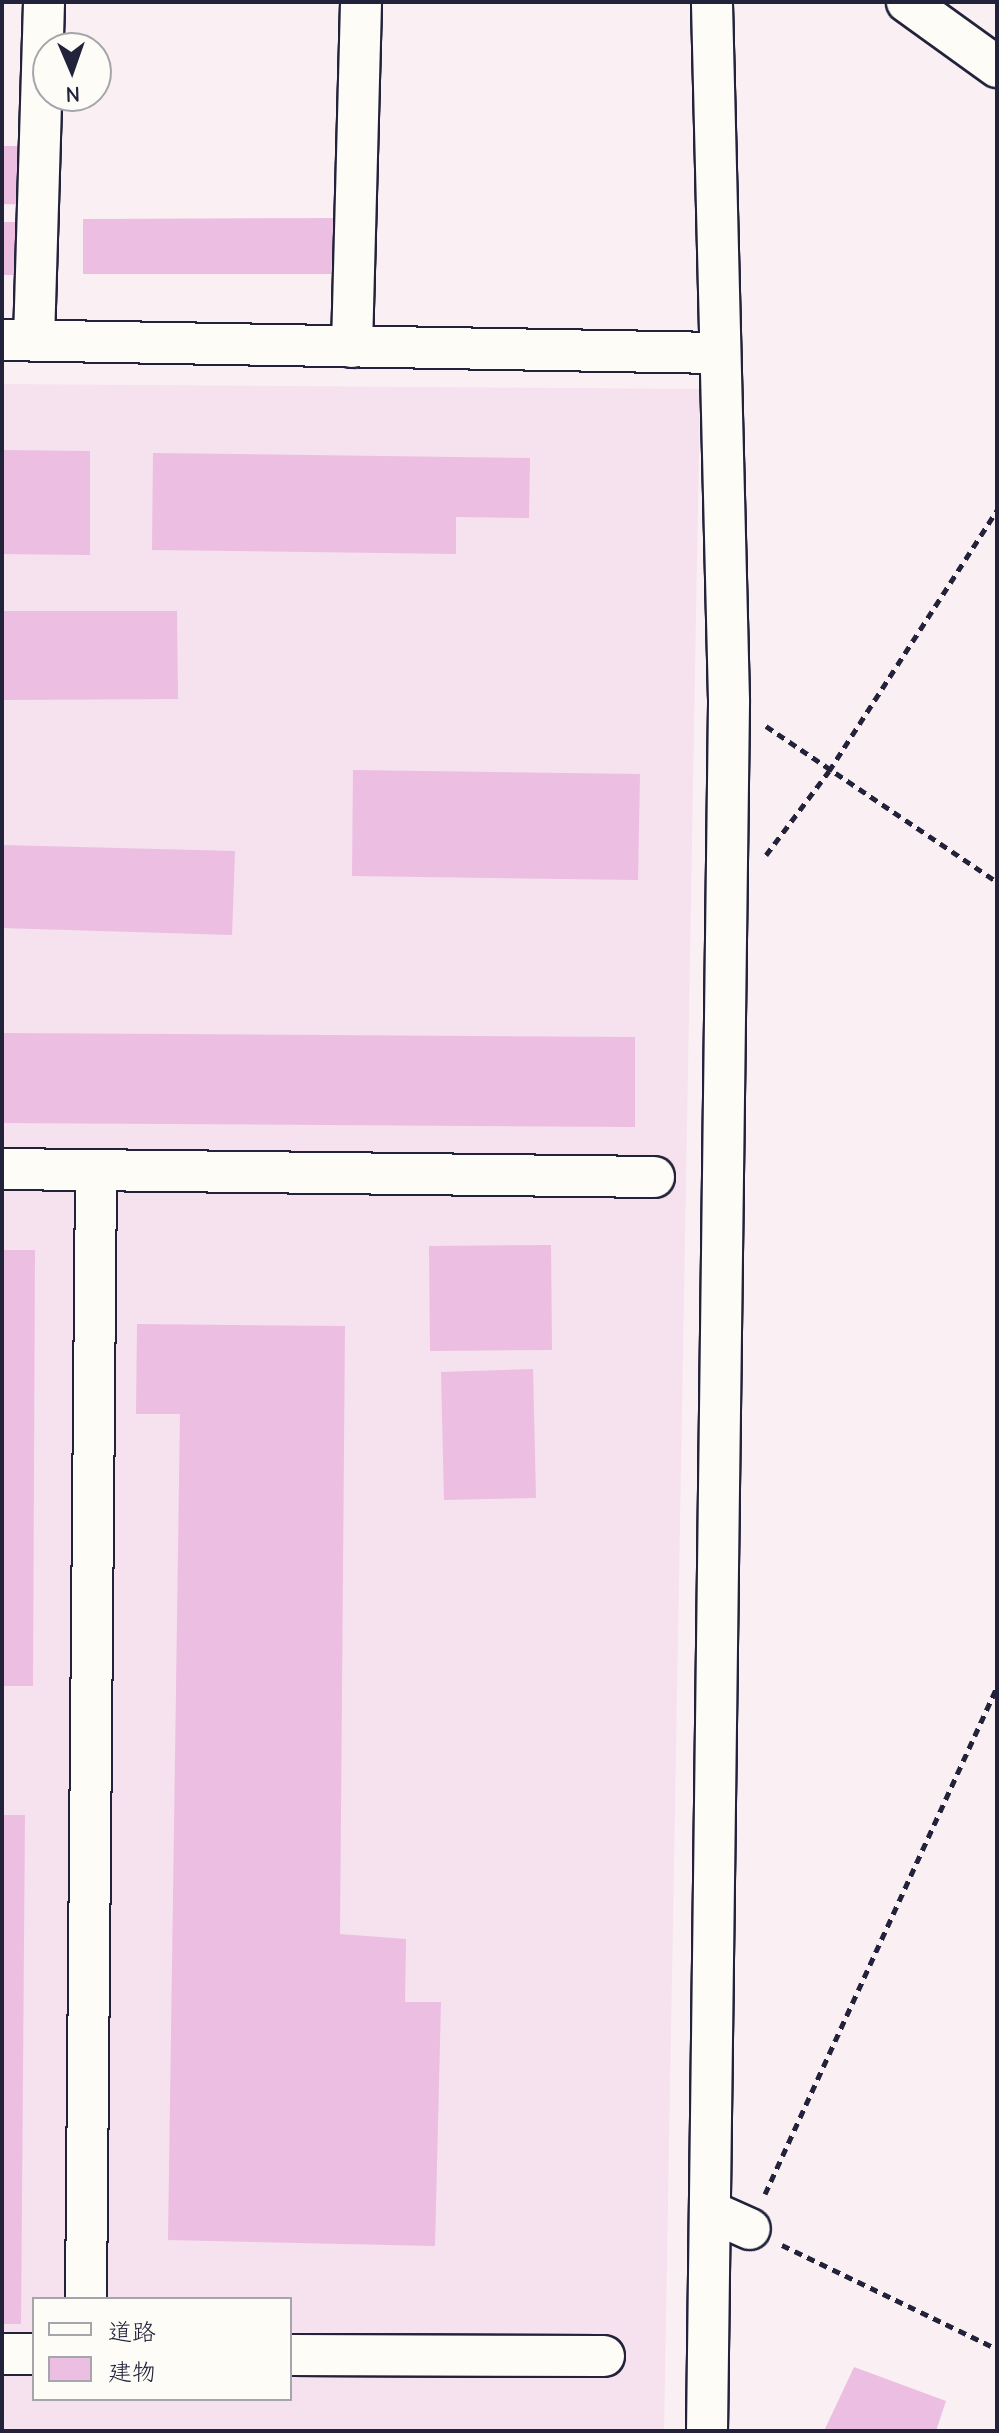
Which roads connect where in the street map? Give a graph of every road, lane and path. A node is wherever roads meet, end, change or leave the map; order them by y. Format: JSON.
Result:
{"nodes":[{"id":1,"x":44,"y":2,"type":"edge"},
{"id":2,"x":361,"y":2,"type":"edge"},
{"id":3,"x":712,"y":2,"type":"edge"},
{"id":4,"x":907,"y":2,"type":"edge"},
{"id":5,"x":997,"y":67,"type":"edge"},
{"id":6,"x":18,"y":340,"type":"edge"},
{"id":7,"x":352,"y":347,"type":"junction"},
{"id":8,"x":719,"y":353,"type":"junction"},
{"id":9,"x":997,"y":510,"type":"edge"},
{"id":10,"x":729,"y":700,"type":"junction"},
{"id":11,"x":829,"y":771,"type":"junction"},
{"id":12,"x":764,"y":858,"type":"dead end"},
{"id":13,"x":997,"y":882,"type":"edge"},
{"id":14,"x":2,"y":1169,"type":"edge"},
{"id":15,"x":96,"y":1171,"type":"junction"},
{"id":16,"x":654,"y":1177,"type":"dead end"},
{"id":17,"x":997,"y":1687,"type":"edge"},
{"id":18,"x":714,"y":2213,"type":"junction"},
{"id":19,"x":750,"y":2229,"type":"junction"},
{"id":20,"x":86,"y":2297,"type":"edge"},
{"id":21,"x":997,"y":2349,"type":"edge"},
{"id":22,"x":2,"y":2354,"type":"edge"},
{"id":23,"x":32,"y":2354,"type":"edge"},
{"id":24,"x":292,"y":2355,"type":"edge"},
{"id":25,"x":604,"y":2356,"type":"dead end"},
{"id":26,"x":707,"y":2431,"type":"edge"}],
"edges":[{"from":1,"to":6,"type":"street"},
{"from":2,"to":7,"type":"street"},
{"from":3,"to":8,"type":"street"},
{"from":4,"to":5,"type":"street"},
{"from":6,"to":7,"type":"street"},
{"from":7,"to":8,"type":"street"},
{"from":8,"to":10,"type":"street"},
{"from":9,"to":11,"type":"path"},
{"from":10,"to":11,"type":"path"},
{"from":10,"to":18,"type":"street"},
{"from":11,"to":12,"type":"path"},
{"from":11,"to":13,"type":"path"},
{"from":14,"to":15,"type":"street"},
{"from":15,"to":16,"type":"street"},
{"from":15,"to":20,"type":"street"},
{"from":17,"to":19,"type":"path"},
{"from":18,"to":19,"type":"street"},
{"from":18,"to":26,"type":"street"},
{"from":19,"to":21,"type":"path"},
{"from":22,"to":23,"type":"street"},
{"from":24,"to":25,"type":"street"}]}
